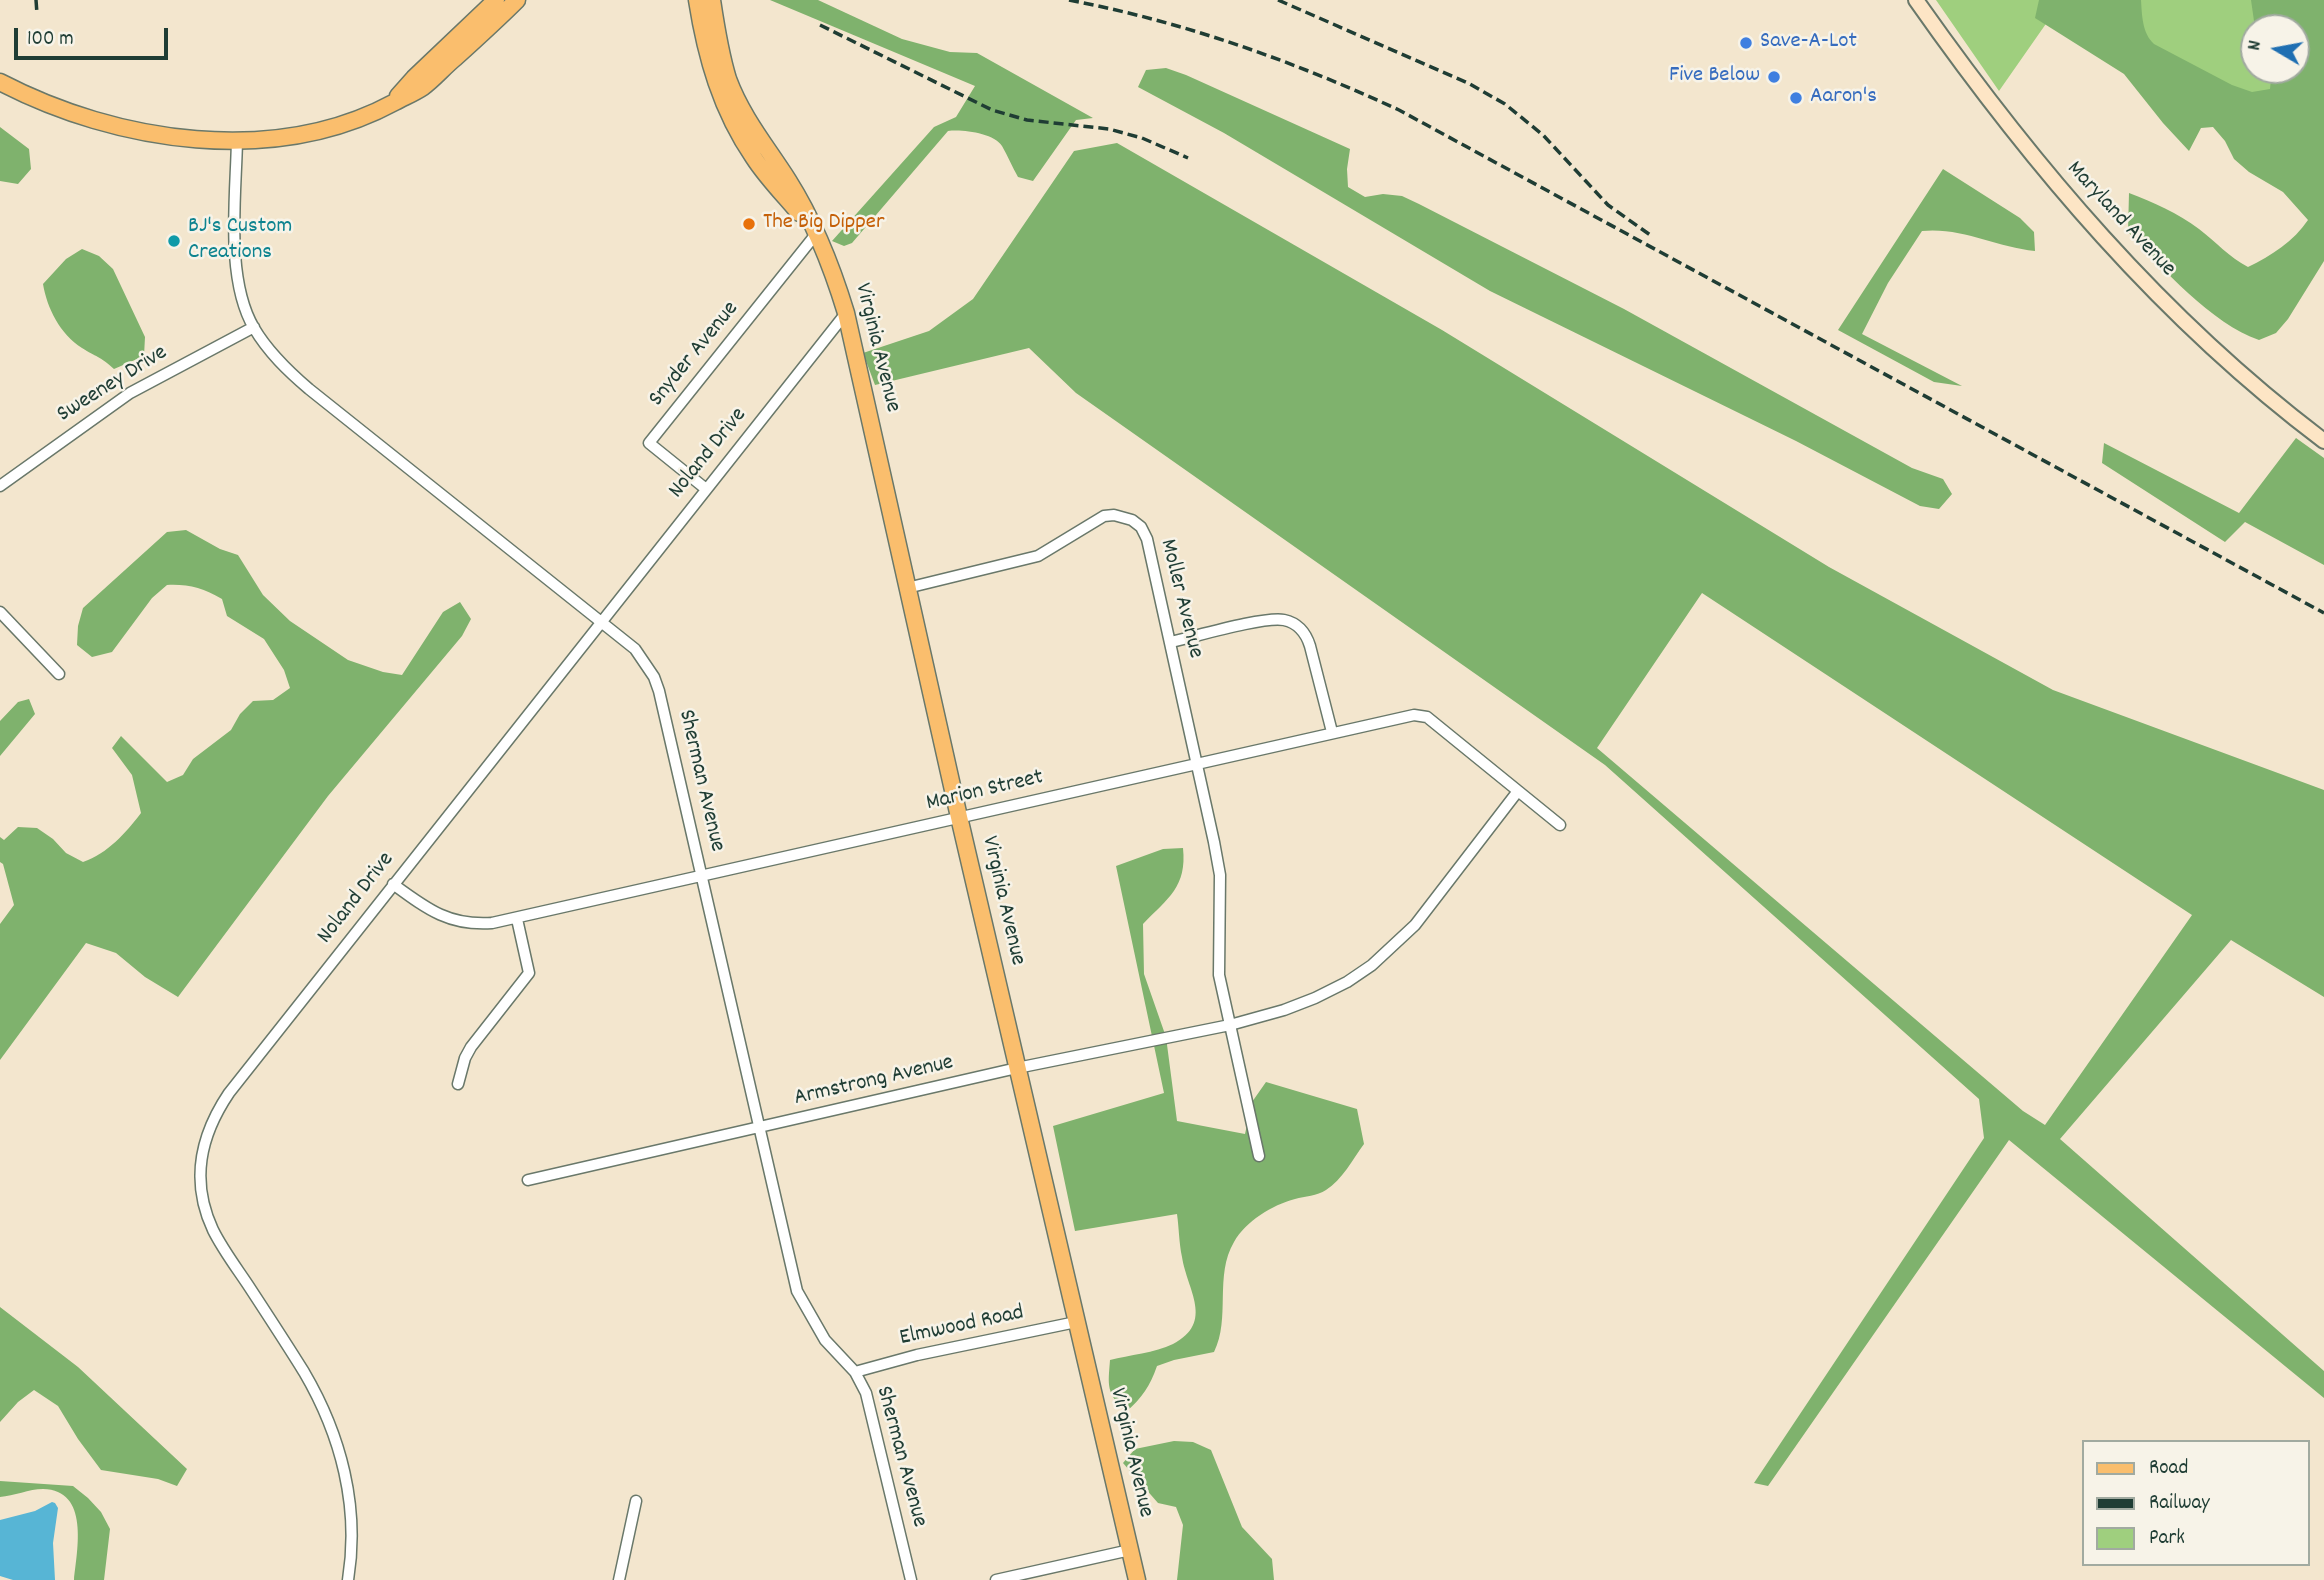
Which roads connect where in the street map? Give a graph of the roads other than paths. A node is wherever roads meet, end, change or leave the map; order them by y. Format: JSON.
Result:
{"nodes":[{"id":1,"x":517,"y":0,"type":"edge"},
{"id":2,"x":697,"y":0,"type":"edge"},
{"id":3,"x":712,"y":0,"type":"edge"},
{"id":4,"x":1916,"y":0,"type":"edge"},
{"id":5,"x":497,"y":6,"type":"edge"},
{"id":6,"x":0,"y":82,"type":"edge"},
{"id":7,"x":237,"y":140,"type":"junction"},
{"id":8,"x":816,"y":234,"type":"junction"},
{"id":9,"x":846,"y":313,"type":"junction"},
{"id":10,"x":254,"y":327,"type":"junction"},
{"id":11,"x":2324,"y":441,"type":"edge"},
{"id":12,"x":0,"y":486,"type":"edge"},
{"id":13,"x":706,"y":489,"type":"junction"},
{"id":14,"x":907,"y":588,"type":"junction"},
{"id":15,"x":0,"y":612,"type":"edge"},
{"id":16,"x":601,"y":621,"type":"junction"},
{"id":17,"x":1171,"y":642,"type":"junction"},
{"id":18,"x":59,"y":674,"type":"dead end"},
{"id":19,"x":1332,"y":732,"type":"junction"},
{"id":20,"x":1198,"y":762,"type":"junction"},
{"id":21,"x":1518,"y":791,"type":"junction"},
{"id":22,"x":959,"y":817,"type":"junction"},
{"id":23,"x":1560,"y":825,"type":"dead end"},
{"id":24,"x":703,"y":877,"type":"junction"},
{"id":25,"x":393,"y":884,"type":"junction"},
{"id":26,"x":517,"y":919,"type":"junction"},
{"id":27,"x":1230,"y":1025,"type":"junction"},
{"id":28,"x":1017,"y":1068,"type":"junction"},
{"id":29,"x":458,"y":1084,"type":"dead end"},
{"id":30,"x":759,"y":1129,"type":"junction"},
{"id":31,"x":1259,"y":1156,"type":"dead end"},
{"id":32,"x":528,"y":1180,"type":"dead end"},
{"id":33,"x":1076,"y":1322,"type":"junction"},
{"id":34,"x":855,"y":1372,"type":"junction"},
{"id":35,"x":636,"y":1501,"type":"dead end"},
{"id":36,"x":1130,"y":1550,"type":"junction"},
{"id":37,"x":348,"y":1580,"type":"edge"},
{"id":38,"x":619,"y":1580,"type":"edge"},
{"id":39,"x":911,"y":1580,"type":"edge"},
{"id":40,"x":996,"y":1580,"type":"edge"},
{"id":41,"x":1137,"y":1580,"type":"edge"}],
"edges":[{"from":1,"to":5,"type":"main road"},
{"from":2,"to":8,"type":"main road","name":"Virginia Avenue"},
{"from":3,"to":8,"type":"main road","name":"Virginia Avenue"},
{"from":4,"to":11,"type":"main road","name":"Maryland Avenue"},
{"from":5,"to":7,"type":"main road"},
{"from":6,"to":7,"type":"main road"},
{"from":7,"to":10,"type":"street","name":"Sherman Avenue"},
{"from":8,"to":9,"type":"main road","name":"Virginia Avenue"},
{"from":8,"to":13,"type":"street","name":"Snyder Avenue"},
{"from":9,"to":13,"type":"street","name":"Noland Drive"},
{"from":9,"to":14,"type":"main road","name":"Virginia Avenue"},
{"from":10,"to":12,"type":"street","name":"Sweeney Drive"},
{"from":10,"to":16,"type":"street","name":"Sherman Avenue"},
{"from":13,"to":16,"type":"street","name":"Noland Drive"},
{"from":14,"to":17,"type":"street","name":"Moller Avenue"},
{"from":14,"to":22,"type":"main road","name":"Virginia Avenue"},
{"from":15,"to":18,"type":"street"},
{"from":16,"to":24,"type":"street","name":"Sherman Avenue"},
{"from":16,"to":25,"type":"street","name":"Noland Drive"},
{"from":17,"to":19,"type":"street"},
{"from":17,"to":20,"type":"street","name":"Moller Avenue"},
{"from":19,"to":20,"type":"street","name":"Marion Street"},
{"from":19,"to":21,"type":"street","name":"Marion Street"},
{"from":20,"to":22,"type":"street","name":"Marion Street"},
{"from":20,"to":27,"type":"street","name":"Moller Avenue"},
{"from":21,"to":23,"type":"street","name":"Marion Street"},
{"from":21,"to":27,"type":"street","name":"Armstrong Avenue"},
{"from":22,"to":24,"type":"street","name":"Marion Street"},
{"from":22,"to":28,"type":"main road","name":"Virginia Avenue"},
{"from":24,"to":26,"type":"street","name":"Marion Street"},
{"from":24,"to":30,"type":"street","name":"Sherman Avenue"},
{"from":25,"to":26,"type":"street","name":"Marion Street"},
{"from":25,"to":37,"type":"street","name":"Noland Drive"},
{"from":26,"to":29,"type":"street"},
{"from":27,"to":28,"type":"street","name":"Armstrong Avenue"},
{"from":27,"to":31,"type":"street","name":"Moller Avenue"},
{"from":28,"to":30,"type":"street","name":"Armstrong Avenue"},
{"from":28,"to":33,"type":"main road","name":"Virginia Avenue"},
{"from":30,"to":32,"type":"street","name":"Armstrong Avenue"},
{"from":30,"to":34,"type":"street","name":"Sherman Avenue"},
{"from":33,"to":34,"type":"street","name":"Elmwood Road"},
{"from":33,"to":36,"type":"main road","name":"Virginia Avenue"},
{"from":34,"to":39,"type":"street","name":"Sherman Avenue"},
{"from":35,"to":38,"type":"street"},
{"from":36,"to":40,"type":"street"},
{"from":36,"to":41,"type":"main road","name":"Virginia Avenue"}]}
